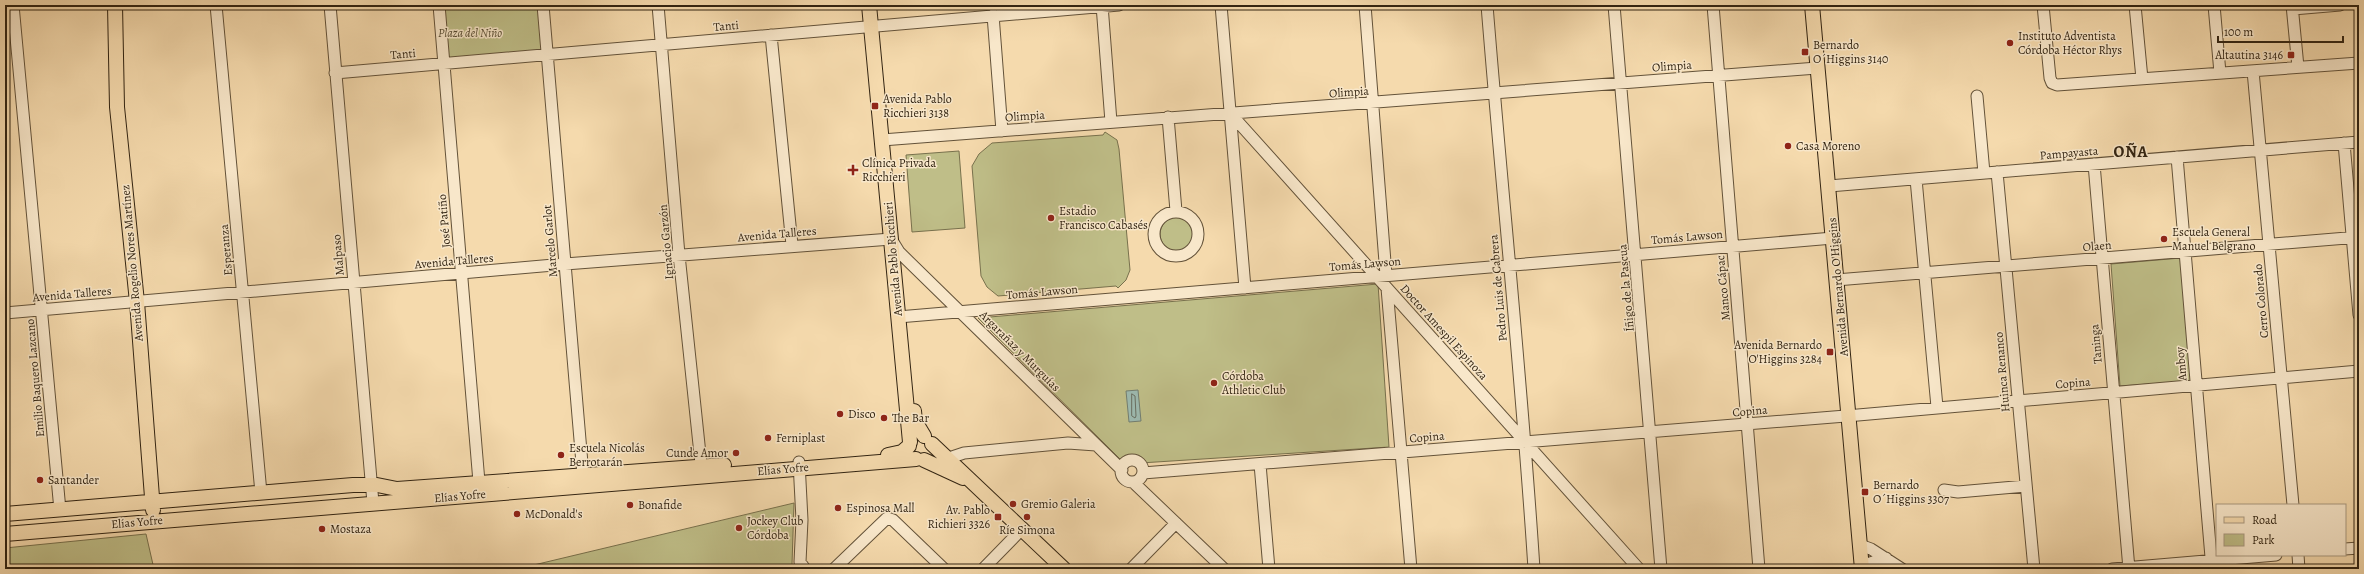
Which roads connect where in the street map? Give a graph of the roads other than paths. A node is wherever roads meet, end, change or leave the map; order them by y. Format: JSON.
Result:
{"nodes":[{"id":1,"x":13,"y":5,"type":"edge"},
{"id":2,"x":115,"y":5,"type":"edge"},
{"id":3,"x":216,"y":5,"type":"edge"},
{"id":4,"x":330,"y":5,"type":"edge"},
{"id":5,"x":439,"y":5,"type":"edge"},
{"id":6,"x":543,"y":5,"type":"edge"},
{"id":7,"x":658,"y":5,"type":"edge"},
{"id":8,"x":869,"y":5,"type":"edge"},
{"id":9,"x":875,"y":5,"type":"edge"},
{"id":10,"x":1119,"y":5,"type":"edge"},
{"id":11,"x":1221,"y":5,"type":"edge"},
{"id":12,"x":1365,"y":5,"type":"edge"},
{"id":13,"x":1487,"y":5,"type":"edge"},
{"id":14,"x":1614,"y":5,"type":"edge"},
{"id":15,"x":1713,"y":5,"type":"edge"},
{"id":16,"x":1812,"y":5,"type":"edge"},
{"id":17,"x":2043,"y":5,"type":"edge"},
{"id":18,"x":2135,"y":5,"type":"edge"},
{"id":19,"x":2214,"y":5,"type":"edge"},
{"id":20,"x":2340,"y":5,"type":"edge"},
{"id":21,"x":1102,"y":6,"type":"edge"},
{"id":22,"x":2293,"y":7,"type":"edge"},
{"id":23,"x":993,"y":16,"type":"junction"},
{"id":24,"x":874,"y":26,"type":"junction"},
{"id":25,"x":771,"y":35,"type":"junction"},
{"id":26,"x":662,"y":44,"type":"junction"},
{"id":27,"x":547,"y":54,"type":"junction"},
{"id":28,"x":444,"y":63,"type":"junction"},
{"id":29,"x":2359,"y":63,"type":"edge"},
{"id":30,"x":1818,"y":68,"type":"junction"},
{"id":31,"x":2298,"y":68,"type":"junction"},
{"id":32,"x":2253,"y":71,"type":"junction"},
{"id":33,"x":336,"y":73,"type":"junction"},
{"id":34,"x":2220,"y":73,"type":"junction"},
{"id":35,"x":1719,"y":76,"type":"junction"},
{"id":36,"x":2142,"y":79,"type":"junction"},
{"id":37,"x":1622,"y":83,"type":"junction"},
{"id":38,"x":1494,"y":93,"type":"junction"},
{"id":39,"x":1977,"y":96,"type":"dead end"},
{"id":40,"x":1373,"y":103,"type":"junction"},
{"id":41,"x":1230,"y":113,"type":"junction"},
{"id":42,"x":1168,"y":118,"type":"junction"},
{"id":43,"x":1111,"y":122,"type":"junction"},
{"id":44,"x":1002,"y":131,"type":"junction"},
{"id":45,"x":885,"y":140,"type":"junction"},
{"id":46,"x":2359,"y":142,"type":"edge"},
{"id":47,"x":2344,"y":143,"type":"junction"},
{"id":48,"x":2260,"y":150,"type":"junction"},
{"id":49,"x":2177,"y":157,"type":"junction"},
{"id":50,"x":2094,"y":164,"type":"junction"},
{"id":51,"x":1997,"y":172,"type":"junction"},
{"id":52,"x":1984,"y":173,"type":"junction"},
{"id":53,"x":1916,"y":179,"type":"junction"},
{"id":54,"x":1829,"y":186,"type":"junction"},
{"id":55,"x":1176,"y":211,"type":"junction"},
{"id":56,"x":2356,"y":237,"type":"edge"},
{"id":57,"x":891,"y":238,"type":"junction"},
{"id":58,"x":1833,"y":238,"type":"junction"},
{"id":59,"x":2269,"y":244,"type":"junction"},
{"id":60,"x":792,"y":246,"type":"junction"},
{"id":61,"x":1733,"y":246,"type":"junction"},
{"id":62,"x":2185,"y":251,"type":"junction"},
{"id":63,"x":898,"y":252,"type":"junction"},
{"id":64,"x":679,"y":255,"type":"junction"},
{"id":65,"x":1636,"y":255,"type":"junction"},
{"id":66,"x":2102,"y":258,"type":"junction"},
{"id":67,"x":565,"y":264,"type":"junction"},
{"id":68,"x":1508,"y":266,"type":"junction"},
{"id":69,"x":2006,"y":266,"type":"junction"},
{"id":70,"x":462,"y":273,"type":"junction"},
{"id":71,"x":1925,"y":273,"type":"junction"},
{"id":72,"x":1381,"y":276,"type":"junction"},
{"id":73,"x":1836,"y":280,"type":"junction"},
{"id":74,"x":354,"y":283,"type":"junction"},
{"id":75,"x":1244,"y":288,"type":"junction"},
{"id":76,"x":1387,"y":288,"type":"junction"},
{"id":77,"x":243,"y":292,"type":"junction"},
{"id":78,"x":137,"y":302,"type":"junction"},
{"id":79,"x":42,"y":310,"type":"junction"},
{"id":80,"x":961,"y":312,"type":"junction"},
{"id":81,"x":5,"y":313,"type":"edge"},
{"id":82,"x":2359,"y":315,"type":"edge"},
{"id":83,"x":902,"y":317,"type":"junction"},
{"id":84,"x":2359,"y":371,"type":"edge"},
{"id":85,"x":2282,"y":378,"type":"junction"},
{"id":86,"x":2196,"y":386,"type":"junction"},
{"id":87,"x":2113,"y":392,"type":"junction"},
{"id":88,"x":2018,"y":401,"type":"junction"},
{"id":89,"x":1937,"y":407,"type":"junction"},
{"id":90,"x":1849,"y":416,"type":"junction"},
{"id":91,"x":1748,"y":424,"type":"junction"},
{"id":92,"x":1082,"y":431,"type":"junction"},
{"id":93,"x":1651,"y":432,"type":"junction"},
{"id":94,"x":928,"y":440,"type":"junction"},
{"id":95,"x":1526,"y":441,"type":"junction"},
{"id":96,"x":1068,"y":443,"type":"junction"},
{"id":97,"x":910,"y":444,"type":"junction"},
{"id":98,"x":1096,"y":444,"type":"junction"},
{"id":99,"x":1401,"y":452,"type":"junction"},
{"id":100,"x":949,"y":458,"type":"junction"},
{"id":101,"x":920,"y":459,"type":"junction"},
{"id":102,"x":1260,"y":464,"type":"junction"},
{"id":103,"x":799,"y":465,"type":"junction"},
{"id":104,"x":1122,"y":470,"type":"junction"},
{"id":105,"x":702,"y":471,"type":"junction"},
{"id":106,"x":1143,"y":473,"type":"junction"},
{"id":107,"x":583,"y":475,"type":"junction"},
{"id":108,"x":971,"y":481,"type":"junction"},
{"id":109,"x":479,"y":482,"type":"junction"},
{"id":110,"x":1133,"y":482,"type":"junction"},
{"id":111,"x":371,"y":484,"type":"junction"},
{"id":112,"x":2026,"y":486,"type":"junction"},
{"id":113,"x":1944,"y":490,"type":"dead end"},
{"id":114,"x":261,"y":493,"type":"junction"},
{"id":115,"x":153,"y":501,"type":"junction"},
{"id":116,"x":373,"y":503,"type":"junction"},
{"id":117,"x":2293,"y":504,"type":"edge"},
{"id":118,"x":60,"y":510,"type":"junction"},
{"id":119,"x":5,"y":514,"type":"edge"},
{"id":120,"x":154,"y":520,"type":"junction"},
{"id":121,"x":1176,"y":523,"type":"junction"},
{"id":122,"x":1022,"y":529,"type":"junction"},
{"id":123,"x":5,"y":534,"type":"edge"},
{"id":124,"x":1860,"y":545,"type":"junction"},
{"id":125,"x":2359,"y":548,"type":"edge"},
{"id":126,"x":2346,"y":549,"type":"edge"},
{"id":127,"x":2270,"y":556,"type":"edge"},
{"id":128,"x":2298,"y":556,"type":"edge"},
{"id":129,"x":1886,"y":558,"type":"junction"},
{"id":130,"x":2212,"y":565,"type":"edge"},
{"id":131,"x":2129,"y":568,"type":"edge"},
{"id":132,"x":805,"y":569,"type":"edge"},
{"id":133,"x":834,"y":569,"type":"edge"},
{"id":134,"x":944,"y":569,"type":"edge"},
{"id":135,"x":983,"y":569,"type":"edge"},
{"id":136,"x":1064,"y":569,"type":"edge"},
{"id":137,"x":1131,"y":569,"type":"edge"},
{"id":138,"x":1224,"y":569,"type":"edge"},
{"id":139,"x":1269,"y":569,"type":"edge"},
{"id":140,"x":1411,"y":569,"type":"edge"},
{"id":141,"x":1534,"y":569,"type":"edge"},
{"id":142,"x":1639,"y":569,"type":"edge"},
{"id":143,"x":1661,"y":569,"type":"edge"},
{"id":144,"x":1760,"y":569,"type":"edge"},
{"id":145,"x":1863,"y":569,"type":"edge"},
{"id":146,"x":1902,"y":569,"type":"edge"},
{"id":147,"x":2034,"y":569,"type":"edge"},
{"id":148,"x":2112,"y":569,"type":"edge"},
{"id":149,"x":2299,"y":569,"type":"edge"}],
"edges":[{"from":1,"to":79,"type":"street","name":"Emilio Baquero Lazcano"},
{"from":2,"to":78,"type":"main road","name":"Avenida Rogelio Nores Martínez"},
{"from":3,"to":77,"type":"street","name":"Esperanza"},
{"from":4,"to":33,"type":"street","name":"Malpaso"},
{"from":5,"to":28,"type":"street","name":"José Patiño"},
{"from":6,"to":27,"type":"street","name":"Marcelo Garlot"},
{"from":7,"to":26,"type":"street","name":"Ignacio Garzón"},
{"from":8,"to":24,"type":"main road","name":"Avenida Pablo Ricchieri"},
{"from":9,"to":24,"type":"main road","name":"Avenida Pablo Ricchieri"},
{"from":10,"to":21,"type":"street","name":"Tanti"},
{"from":11,"to":41,"type":"street"},
{"from":12,"to":40,"type":"street"},
{"from":13,"to":38,"type":"street","name":"Pedro Luis de Cabrera"},
{"from":14,"to":37,"type":"street","name":"Íñigo de la Pascua"},
{"from":15,"to":35,"type":"street","name":"Manco Cápac"},
{"from":16,"to":30,"type":"main road","name":"Avenida Bernardo O'Higgins"},
{"from":17,"to":36,"type":"street"},
{"from":18,"to":36,"type":"street"},
{"from":19,"to":34,"type":"street"},
{"from":20,"to":22,"type":"street"},
{"from":21,"to":23,"type":"street","name":"Tanti"},
{"from":21,"to":43,"type":"street"},
{"from":22,"to":31,"type":"street"},
{"from":23,"to":24,"type":"street","name":"Tanti"},
{"from":23,"to":44,"type":"street"},
{"from":24,"to":25,"type":"street","name":"Tanti"},
{"from":24,"to":45,"type":"main road","name":"Avenida Pablo Ricchieri"},
{"from":25,"to":26,"type":"street","name":"Tanti"},
{"from":25,"to":60,"type":"street"},
{"from":26,"to":27,"type":"street","name":"Tanti"},
{"from":26,"to":64,"type":"street","name":"Ignacio Garzón"},
{"from":27,"to":28,"type":"street","name":"Tanti"},
{"from":27,"to":67,"type":"street","name":"Marcelo Garlot"},
{"from":28,"to":33,"type":"street","name":"Tanti"},
{"from":28,"to":70,"type":"street","name":"José Patiño"},
{"from":29,"to":31,"type":"street"},
{"from":30,"to":35,"type":"street","name":"Olimpia"},
{"from":30,"to":54,"type":"main road","name":"Avenida Bernardo O'Higgins"},
{"from":31,"to":32,"type":"street"},
{"from":32,"to":34,"type":"street"},
{"from":32,"to":48,"type":"street","name":"Cerro Colorado"},
{"from":33,"to":74,"type":"street","name":"Malpaso"},
{"from":34,"to":36,"type":"street"},
{"from":35,"to":37,"type":"street","name":"Olimpia"},
{"from":35,"to":61,"type":"street","name":"Manco Cápac"},
{"from":37,"to":38,"type":"street","name":"Olimpia"},
{"from":37,"to":65,"type":"street","name":"Íñigo de la Pascua"},
{"from":38,"to":40,"type":"street","name":"Olimpia"},
{"from":38,"to":68,"type":"street","name":"Pedro Luis de Cabrera"},
{"from":39,"to":52,"type":"street"},
{"from":40,"to":41,"type":"street","name":"Olimpia"},
{"from":40,"to":72,"type":"street"},
{"from":41,"to":42,"type":"street","name":"Olimpia"},
{"from":41,"to":72,"type":"street","name":"Doctor Amespil Espinoza"},
{"from":41,"to":75,"type":"street"},
{"from":42,"to":43,"type":"street","name":"Olimpia"},
{"from":42,"to":55,"type":"street"},
{"from":43,"to":44,"type":"street","name":"Olimpia"},
{"from":44,"to":45,"type":"street","name":"Olimpia"},
{"from":45,"to":57,"type":"main road","name":"Avenida Pablo Ricchieri"},
{"from":45,"to":63,"type":"main road","name":"Avenida Pablo Ricchieri"},
{"from":46,"to":47,"type":"street","name":"Pampayasta"},
{"from":47,"to":48,"type":"street","name":"Pampayasta"},
{"from":47,"to":56,"type":"street"},
{"from":48,"to":49,"type":"street","name":"Pampayasta"},
{"from":48,"to":59,"type":"street","name":"Cerro Colorado"},
{"from":49,"to":50,"type":"street","name":"Pampayasta"},
{"from":49,"to":62,"type":"street","name":"Amboy"},
{"from":50,"to":51,"type":"street","name":"Pampayasta"},
{"from":50,"to":66,"type":"street","name":"Taninga"},
{"from":51,"to":52,"type":"street","name":"Pampayasta"},
{"from":51,"to":69,"type":"street","name":"Huinca Renanco"},
{"from":52,"to":53,"type":"street","name":"Pampayasta"},
{"from":53,"to":54,"type":"street","name":"Pampayasta"},
{"from":53,"to":71,"type":"street"},
{"from":54,"to":58,"type":"main road","name":"Avenida Bernardo O'Higgins"},
{"from":55,"to":55,"type":"street"},
{"from":56,"to":59,"type":"street","name":"Olaen"},
{"from":56,"to":82,"type":"street"},
{"from":57,"to":60,"type":"street","name":"Avenida Talleres"},
{"from":57,"to":63,"type":"street"},
{"from":57,"to":83,"type":"main road","name":"Avenida Pablo Ricchieri"},
{"from":58,"to":61,"type":"street","name":"Tomás Lawson"},
{"from":58,"to":73,"type":"main road","name":"Avenida Bernardo O'Higgins"},
{"from":59,"to":62,"type":"street","name":"Olaen"},
{"from":59,"to":85,"type":"street","name":"Cerro Colorado"},
{"from":60,"to":64,"type":"street","name":"Avenida Talleres"},
{"from":61,"to":65,"type":"street","name":"Tomás Lawson"},
{"from":61,"to":91,"type":"street","name":"Manco Cápac"},
{"from":62,"to":66,"type":"street","name":"Olaen"},
{"from":62,"to":86,"type":"street","name":"Amboy"},
{"from":63,"to":80,"type":"street","name":"Argarañaz y Murguías"},
{"from":63,"to":83,"type":"main road","name":"Avenida Pablo Ricchieri"},
{"from":64,"to":67,"type":"street","name":"Avenida Talleres"},
{"from":64,"to":105,"type":"street","name":"Ignacio Garzón"},
{"from":65,"to":68,"type":"street","name":"Tomás Lawson"},
{"from":65,"to":93,"type":"street","name":"Íñigo de la Pascua"},
{"from":66,"to":69,"type":"street","name":"Olaen"},
{"from":66,"to":87,"type":"street","name":"Taninga"},
{"from":67,"to":70,"type":"street","name":"Avenida Talleres"},
{"from":67,"to":107,"type":"street","name":"Marcelo Garlot"},
{"from":68,"to":72,"type":"street","name":"Tomás Lawson"},
{"from":68,"to":95,"type":"street","name":"Pedro Luis de Cabrera"},
{"from":69,"to":71,"type":"street","name":"Olaen"},
{"from":69,"to":88,"type":"street","name":"Huinca Renanco"},
{"from":70,"to":74,"type":"street","name":"Avenida Talleres"},
{"from":70,"to":109,"type":"street","name":"José Patiño"},
{"from":71,"to":73,"type":"street","name":"Olaen"},
{"from":71,"to":89,"type":"street"},
{"from":72,"to":75,"type":"street","name":"Tomás Lawson"},
{"from":72,"to":76,"type":"street","name":"Doctor Amespil Espinoza"},
{"from":73,"to":90,"type":"main road","name":"Avenida Bernardo O'Higgins"},
{"from":74,"to":77,"type":"street","name":"Avenida Talleres"},
{"from":74,"to":111,"type":"street","name":"Malpaso"},
{"from":75,"to":80,"type":"street","name":"Tomás Lawson"},
{"from":76,"to":95,"type":"street","name":"Doctor Amespil Espinoza"},
{"from":76,"to":99,"type":"street"},
{"from":77,"to":78,"type":"street","name":"Avenida Talleres"},
{"from":77,"to":114,"type":"street","name":"Esperanza"},
{"from":78,"to":79,"type":"street","name":"Avenida Talleres"},
{"from":78,"to":115,"type":"main road","name":"Avenida Rogelio Nores Martínez"},
{"from":79,"to":81,"type":"street","name":"Avenida Talleres"},
{"from":79,"to":118,"type":"street","name":"Emilio Baquero Lazcano"},
{"from":80,"to":83,"type":"street","name":"Tomás Lawson"},
{"from":80,"to":92,"type":"street","name":"Argarañaz y Murguías"},
{"from":83,"to":94,"type":"main road","name":"Avenida Pablo Ricchieri"},
{"from":83,"to":97,"type":"main road","name":"Avenida Pablo Ricchieri"},
{"from":84,"to":85,"type":"street","name":"Copina"},
{"from":85,"to":86,"type":"street","name":"Copina"},
{"from":85,"to":117,"type":"street","name":"Cerro Colorado"},
{"from":86,"to":87,"type":"street","name":"Copina"},
{"from":86,"to":130,"type":"street","name":"Amboy"},
{"from":87,"to":88,"type":"street","name":"Copina"},
{"from":87,"to":131,"type":"street","name":"Taninga"},
{"from":88,"to":89,"type":"street","name":"Copina"},
{"from":88,"to":112,"type":"street","name":"Huinca Renanco"},
{"from":89,"to":90,"type":"street","name":"Copina"},
{"from":90,"to":91,"type":"street","name":"Copina"},
{"from":90,"to":124,"type":"main road","name":"Avenida Bernardo O'Higgins"},
{"from":91,"to":93,"type":"street","name":"Copina"},
{"from":91,"to":144,"type":"street","name":"Manco Cápac"},
{"from":92,"to":96,"type":"street"},
{"from":92,"to":98,"type":"street","name":"Argarañaz y Murguías"},
{"from":93,"to":95,"type":"street","name":"Copina"},
{"from":93,"to":143,"type":"street","name":"Íñigo de la Pascua"},
{"from":94,"to":97,"type":"main road"},
{"from":94,"to":100,"type":"main road","name":"Avenida Pablo Ricchieri"},
{"from":94,"to":101,"type":"main road"},
{"from":95,"to":99,"type":"street","name":"Copina"},
{"from":95,"to":141,"type":"street","name":"Pedro Luis de Cabrera"},
{"from":95,"to":142,"type":"street","name":"Doctor Amespil Espinoza"},
{"from":96,"to":98,"type":"street"},
{"from":96,"to":100,"type":"street"},
{"from":97,"to":101,"type":"main road"},
{"from":97,"to":103,"type":"main road","name":"Elías Yofre"},
{"from":98,"to":104,"type":"street","name":"Argarañaz y Murguías"},
{"from":99,"to":102,"type":"street","name":"Copina"},
{"from":99,"to":140,"type":"street"},
{"from":100,"to":108,"type":"main road","name":"Avenida Pablo Ricchieri"},
{"from":101,"to":103,"type":"main road","name":"Elías Yofre"},
{"from":101,"to":108,"type":"main road","name":"Avenida Pablo Ricchieri"},
{"from":102,"to":106,"type":"street","name":"Copina"},
{"from":102,"to":139,"type":"street"},
{"from":103,"to":105,"type":"main road","name":"Elías Yofre"},
{"from":103,"to":132,"type":"street"},
{"from":104,"to":106,"type":"street"},
{"from":104,"to":110,"type":"street"},
{"from":105,"to":107,"type":"main road","name":"Elías Yofre"},
{"from":105,"to":116,"type":"main road","name":"Elías Yofre"},
{"from":106,"to":110,"type":"street"},
{"from":107,"to":109,"type":"main road","name":"Elías Yofre"},
{"from":108,"to":122,"type":"main road","name":"Avenida Pablo Ricchieri"},
{"from":109,"to":111,"type":"main road","name":"Elías Yofre"},
{"from":110,"to":121,"type":"street"},
{"from":111,"to":114,"type":"main road","name":"Elías Yofre"},
{"from":111,"to":116,"type":"street","name":"Malpaso"},
{"from":112,"to":113,"type":"street"},
{"from":112,"to":147,"type":"street","name":"Huinca Renanco"},
{"from":114,"to":115,"type":"main road","name":"Elías Yofre"},
{"from":115,"to":118,"type":"main road","name":"Elías Yofre"},
{"from":115,"to":120,"type":"main road","name":"Avenida Rogelio Nores Martínez"},
{"from":116,"to":120,"type":"main road","name":"Elías Yofre"},
{"from":118,"to":119,"type":"main road","name":"Elías Yofre"},
{"from":120,"to":123,"type":"main road","name":"Elías Yofre"},
{"from":121,"to":137,"type":"street"},
{"from":121,"to":138,"type":"street"},
{"from":122,"to":135,"type":"street"},
{"from":122,"to":136,"type":"main road","name":"Avenida Pablo Ricchieri"},
{"from":124,"to":129,"type":"street"},
{"from":124,"to":145,"type":"main road","name":"Avenida Bernardo O'Higgins"},
{"from":125,"to":126,"type":"street"},
{"from":127,"to":130,"type":"street"},
{"from":128,"to":149,"type":"street"},
{"from":129,"to":145,"type":"street"},
{"from":129,"to":146,"type":"street"},
{"from":130,"to":131,"type":"street"},
{"from":131,"to":148,"type":"street"},
{"from":133,"to":134,"type":"street"}]}
